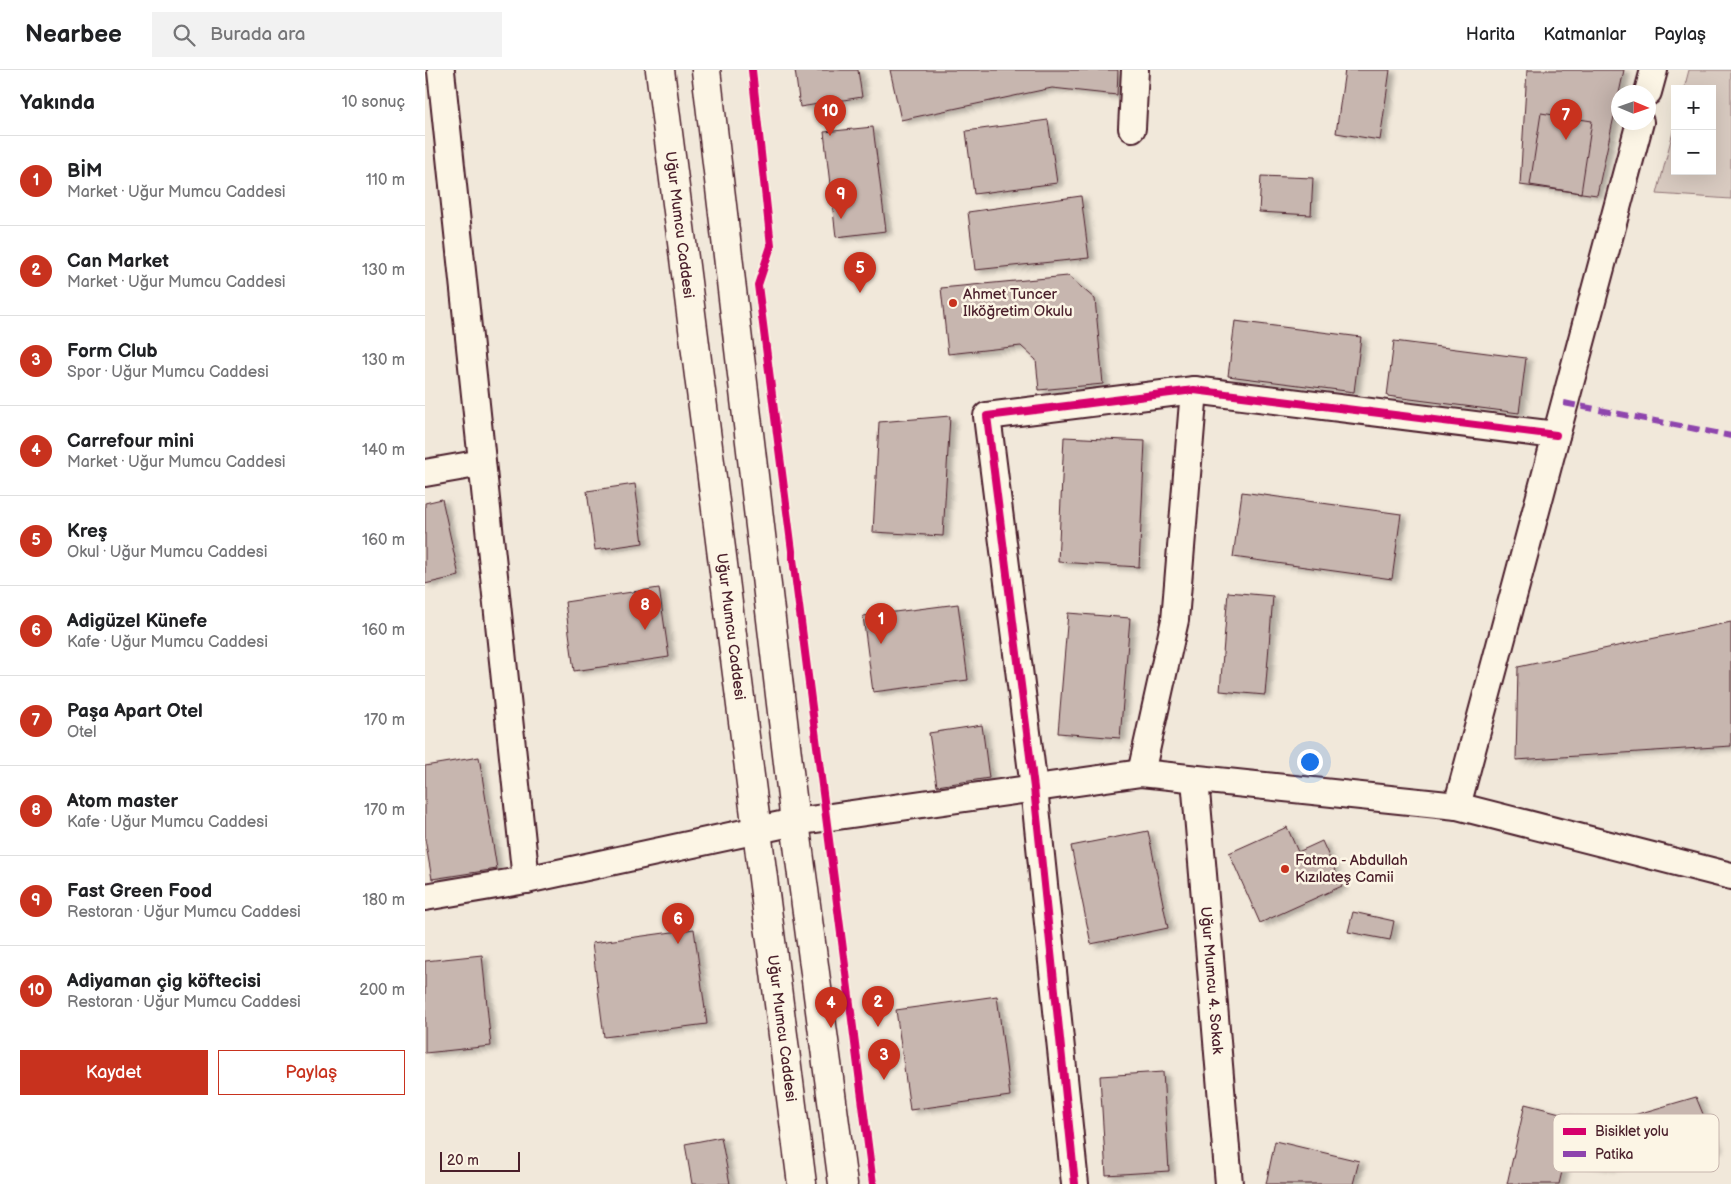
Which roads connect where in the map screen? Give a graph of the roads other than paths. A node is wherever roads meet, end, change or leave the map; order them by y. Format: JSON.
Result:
{"nodes":[{"id":1,"x":660,"y":70,"type":"edge"},
{"id":2,"x":706,"y":70,"type":"edge"},
{"id":3,"x":1135,"y":70,"type":"edge"},
{"id":4,"x":1654,"y":70,"type":"edge"},
{"id":5,"x":438,"y":72,"type":"edge"},
{"id":6,"x":1650,"y":85,"type":"edge"},
{"id":7,"x":1132,"y":128,"type":"dead end"},
{"id":8,"x":1637,"y":130,"type":"edge"},
{"id":9,"x":1195,"y":390,"type":"junction"},
{"id":10,"x":1556,"y":435,"type":"junction"},
{"id":11,"x":482,"y":463,"type":"junction"},
{"id":12,"x":425,"y":473,"type":"edge"},
{"id":13,"x":1141,"y":773,"type":"junction"},
{"id":14,"x":1195,"y":779,"type":"junction"},
{"id":15,"x":1034,"y":788,"type":"junction"},
{"id":16,"x":1457,"y":806,"type":"junction"},
{"id":17,"x":795,"y":822,"type":"junction"},
{"id":18,"x":755,"y":830,"type":"junction"},
{"id":19,"x":1731,"y":876,"type":"edge"},
{"id":20,"x":526,"y":880,"type":"junction"},
{"id":21,"x":425,"y":897,"type":"edge"},
{"id":22,"x":802,"y":1184,"type":"edge"},
{"id":23,"x":843,"y":1184,"type":"edge"},
{"id":24,"x":1075,"y":1184,"type":"edge"},
{"id":25,"x":1229,"y":1184,"type":"edge"}],
"edges":[{"from":1,"to":18,"type":"main road","name":"Uğur Mumcu Caddesi"},
{"from":2,"to":17,"type":"main road"},
{"from":3,"to":7,"type":"street"},
{"from":4,"to":6,"type":"street"},
{"from":5,"to":11,"type":"street"},
{"from":8,"to":10,"type":"street"},
{"from":9,"to":10,"type":"street"},
{"from":9,"to":13,"type":"street"},
{"from":9,"to":15,"type":"street"},
{"from":10,"to":16,"type":"street"},
{"from":11,"to":12,"type":"street"},
{"from":11,"to":20,"type":"street"},
{"from":13,"to":14,"type":"street"},
{"from":13,"to":15,"type":"street"},
{"from":14,"to":16,"type":"street"},
{"from":14,"to":25,"type":"street","name":"Uğur Mumcu 4. Sokak"},
{"from":15,"to":17,"type":"street"},
{"from":15,"to":24,"type":"street"},
{"from":16,"to":19,"type":"street"},
{"from":17,"to":18,"type":"street"},
{"from":17,"to":23,"type":"main road"},
{"from":18,"to":20,"type":"street"},
{"from":18,"to":22,"type":"main road","name":"Uğur Mumcu Caddesi"},
{"from":20,"to":21,"type":"street"}]}
